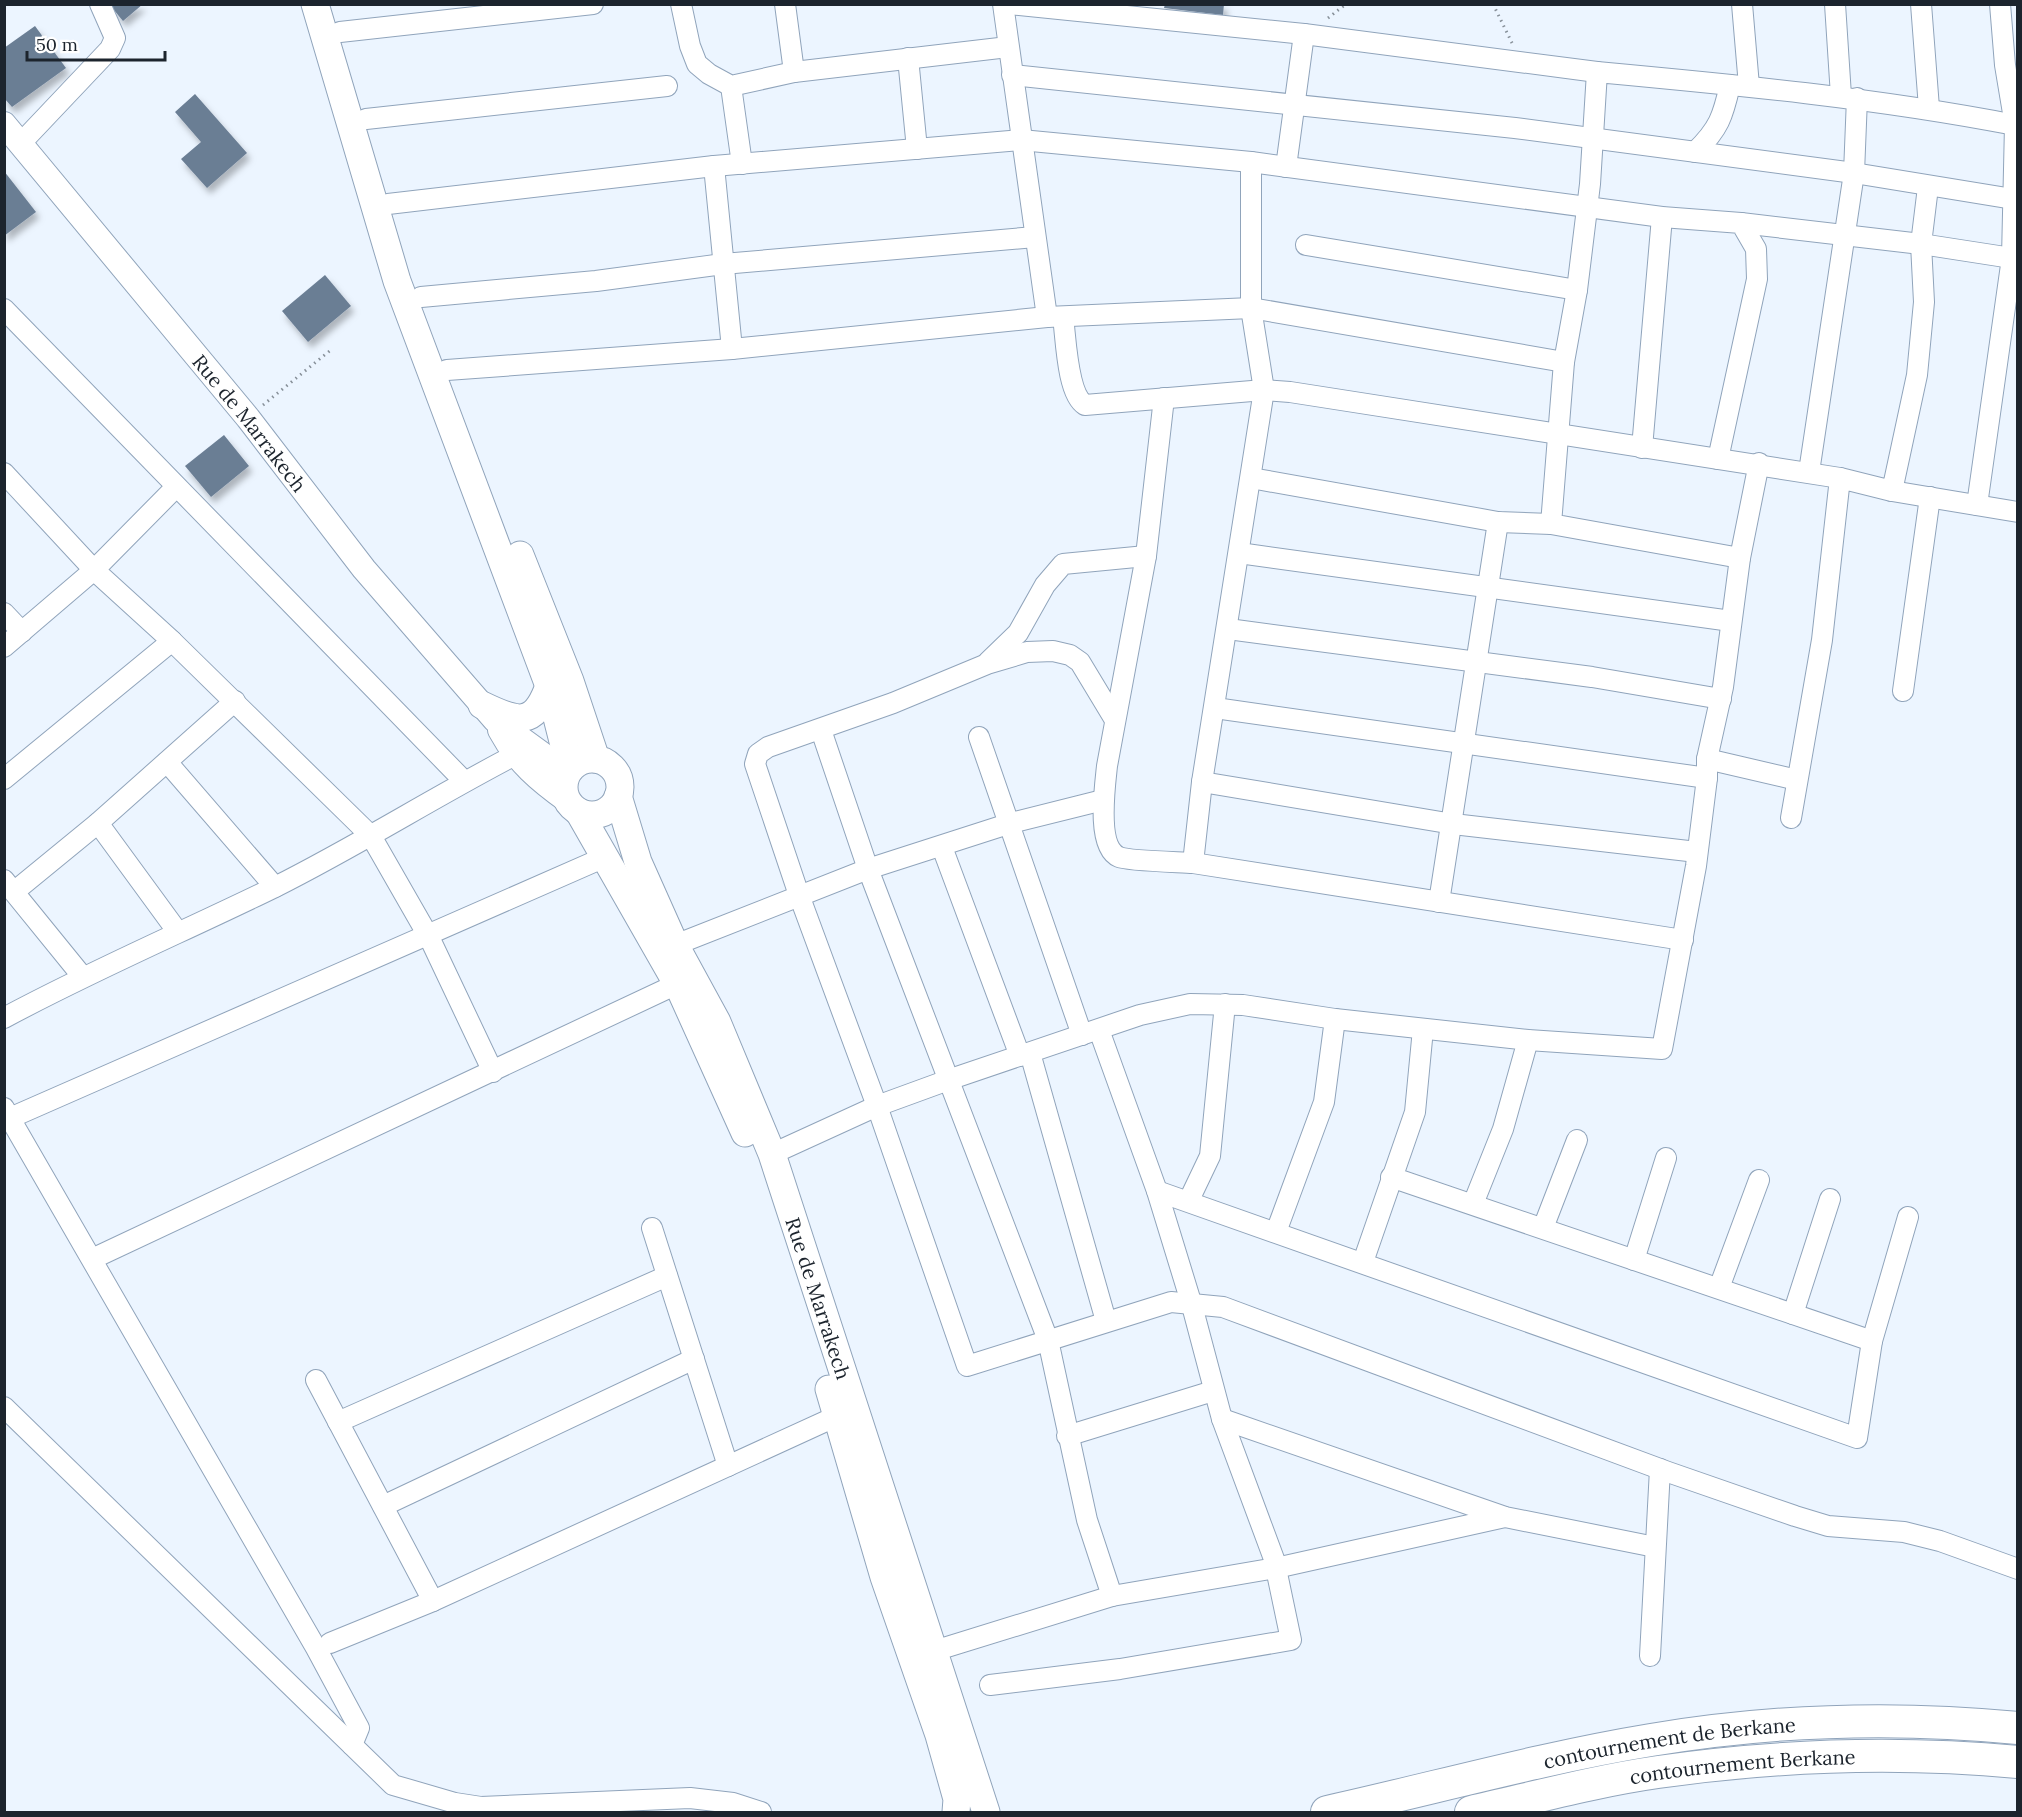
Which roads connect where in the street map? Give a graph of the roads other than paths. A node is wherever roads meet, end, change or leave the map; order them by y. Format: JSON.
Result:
{"nodes":[{"id":1,"x":100,"y":4,"type":"edge"},
{"id":2,"x":315,"y":4,"type":"edge"},
{"id":3,"x":332,"y":4,"type":"edge"},
{"id":4,"x":593,"y":4,"type":"edge"},
{"id":5,"x":681,"y":4,"type":"edge"},
{"id":6,"x":785,"y":4,"type":"edge"},
{"id":7,"x":1003,"y":4,"type":"edge"},
{"id":8,"x":1009,"y":4,"type":"edge"},
{"id":9,"x":1742,"y":4,"type":"edge"},
{"id":10,"x":1835,"y":4,"type":"edge"},
{"id":11,"x":1921,"y":4,"type":"edge"},
{"id":12,"x":2000,"y":4,"type":"edge"},
{"id":13,"x":340,"y":32,"type":"junction"},
{"id":14,"x":1304,"y":34,"type":"junction"},
{"id":15,"x":1008,"y":47,"type":"junction"},
{"id":16,"x":908,"y":58,"type":"junction"},
{"id":17,"x":794,"y":72,"type":"junction"},
{"id":18,"x":1597,"y":72,"type":"junction"},
{"id":19,"x":1012,"y":75,"type":"junction"},
{"id":20,"x":667,"y":86,"type":"dead end"},
{"id":21,"x":731,"y":86,"type":"junction"},
{"id":22,"x":1740,"y":86,"type":"junction"},
{"id":23,"x":1849,"y":97,"type":"junction"},
{"id":24,"x":1295,"y":105,"type":"junction"},
{"id":25,"x":1929,"y":108,"type":"junction"},
{"id":26,"x":366,"y":119,"type":"junction"},
{"id":27,"x":4,"y":124,"type":"edge"},
{"id":28,"x":2015,"y":125,"type":"junction"},
{"id":29,"x":1593,"y":138,"type":"junction"},
{"id":30,"x":1021,"y":140,"type":"junction"},
{"id":31,"x":21,"y":143,"type":"junction"},
{"id":32,"x":917,"y":149,"type":"junction"},
{"id":33,"x":1695,"y":152,"type":"junction"},
{"id":34,"x":1251,"y":162,"type":"junction"},
{"id":35,"x":742,"y":164,"type":"junction"},
{"id":36,"x":714,"y":166,"type":"junction"},
{"id":37,"x":1286,"y":167,"type":"junction"},
{"id":38,"x":1854,"y":174,"type":"junction"},
{"id":39,"x":1928,"y":187,"type":"junction"},
{"id":40,"x":2013,"y":199,"type":"junction"},
{"id":41,"x":388,"y":204,"type":"junction"},
{"id":42,"x":1587,"y":208,"type":"junction"},
{"id":43,"x":1662,"y":218,"type":"junction"},
{"id":44,"x":1741,"y":223,"type":"junction"},
{"id":45,"x":1846,"y":236,"type":"junction"},
{"id":46,"x":1035,"y":237,"type":"junction"},
{"id":47,"x":1921,"y":244,"type":"junction"},
{"id":48,"x":1306,"y":245,"type":"dead end"},
{"id":49,"x":2014,"y":259,"type":"edge"},
{"id":50,"x":723,"y":264,"type":"junction"},
{"id":51,"x":1577,"y":290,"type":"junction"},
{"id":52,"x":421,"y":297,"type":"junction"},
{"id":53,"x":1251,"y":308,"type":"junction"},
{"id":54,"x":4,"y":309,"type":"edge"},
{"id":55,"x":1055,"y":317,"type":"junction"},
{"id":56,"x":2010,"y":331,"type":"edge"},
{"id":57,"x":732,"y":349,"type":"junction"},
{"id":58,"x":1564,"y":362,"type":"junction"},
{"id":59,"x":447,"y":370,"type":"junction"},
{"id":60,"x":1264,"y":390,"type":"junction"},
{"id":61,"x":1164,"y":398,"type":"junction"},
{"id":62,"x":1559,"y":435,"type":"junction"},
{"id":63,"x":1642,"y":448,"type":"junction"},
{"id":64,"x":1718,"y":459,"type":"junction"},
{"id":65,"x":1759,"y":464,"type":"junction"},
{"id":66,"x":1809,"y":472,"type":"junction"},
{"id":67,"x":4,"y":473,"type":"edge"},
{"id":68,"x":1251,"y":478,"type":"junction"},
{"id":69,"x":1840,"y":478,"type":"junction"},
{"id":70,"x":176,"y":487,"type":"junction"},
{"id":71,"x":1892,"y":491,"type":"junction"},
{"id":72,"x":1930,"y":497,"type":"junction"},
{"id":73,"x":1977,"y":505,"type":"junction"},
{"id":74,"x":2018,"y":513,"type":"edge"},
{"id":75,"x":1497,"y":522,"type":"junction"},
{"id":76,"x":1551,"y":524,"type":"junction"},
{"id":77,"x":1239,"y":553,"type":"junction"},
{"id":78,"x":1146,"y":556,"type":"junction"},
{"id":79,"x":1740,"y":558,"type":"junction"},
{"id":80,"x":94,"y":570,"type":"junction"},
{"id":81,"x":1488,"y":585,"type":"junction"},
{"id":82,"x":4,"y":613,"type":"edge"},
{"id":83,"x":1731,"y":621,"type":"junction"},
{"id":84,"x":1228,"y":629,"type":"junction"},
{"id":85,"x":22,"y":632,"type":"junction"},
{"id":86,"x":172,"y":641,"type":"junction"},
{"id":87,"x":4,"y":647,"type":"edge"},
{"id":88,"x":1477,"y":662,"type":"junction"},
{"id":89,"x":987,"y":663,"type":"junction"},
{"id":90,"x":549,"y":686,"type":"junction"},
{"id":91,"x":1903,"y":691,"type":"dead end"},
{"id":92,"x":1720,"y":699,"type":"junction"},
{"id":93,"x":235,"y":701,"type":"junction"},
{"id":94,"x":1215,"y":708,"type":"junction"},
{"id":95,"x":488,"y":713,"type":"junction"},
{"id":96,"x":1115,"y":720,"type":"junction"},
{"id":97,"x":821,"y":730,"type":"junction"},
{"id":98,"x":979,"y":737,"type":"dead end"},
{"id":99,"x":1465,"y":743,"type":"junction"},
{"id":100,"x":515,"y":755,"type":"junction"},
{"id":101,"x":596,"y":759,"type":"junction"},
{"id":102,"x":166,"y":762,"type":"junction"},
{"id":103,"x":1707,"y":768,"type":"junction"},
{"id":104,"x":569,"y":771,"type":"junction"},
{"id":105,"x":4,"y":779,"type":"edge"},
{"id":106,"x":1797,"y":780,"type":"junction"},
{"id":107,"x":464,"y":782,"type":"junction"},
{"id":108,"x":1202,"y":782,"type":"junction"},
{"id":109,"x":618,"y":796,"type":"junction"},
{"id":110,"x":1103,"y":800,"type":"junction"},
{"id":111,"x":574,"y":807,"type":"junction"},
{"id":112,"x":1791,"y":818,"type":"dead end"},
{"id":113,"x":98,"y":823,"type":"junction"},
{"id":114,"x":1011,"y":823,"type":"junction"},
{"id":115,"x":1453,"y":824,"type":"junction"},
{"id":116,"x":371,"y":836,"type":"junction"},
{"id":117,"x":942,"y":847,"type":"junction"},
{"id":118,"x":1697,"y":852,"type":"junction"},
{"id":119,"x":605,"y":857,"type":"junction"},
{"id":120,"x":1192,"y":863,"type":"junction"},
{"id":121,"x":868,"y":869,"type":"junction"},
{"id":122,"x":10,"y":885,"type":"edge"},
{"id":123,"x":275,"y":887,"type":"junction"},
{"id":124,"x":799,"y":895,"type":"junction"},
{"id":125,"x":1439,"y":902,"type":"junction"},
{"id":126,"x":177,"y":931,"type":"junction"},
{"id":127,"x":427,"y":934,"type":"junction"},
{"id":128,"x":1683,"y":939,"type":"junction"},
{"id":129,"x":675,"y":945,"type":"junction"},
{"id":130,"x":82,"y":976,"type":"junction"},
{"id":131,"x":677,"y":984,"type":"junction"},
{"id":132,"x":1225,"y":1004,"type":"junction"},
{"id":133,"x":4,"y":1018,"type":"edge"},
{"id":134,"x":1335,"y":1019,"type":"junction"},
{"id":135,"x":1423,"y":1029,"type":"junction"},
{"id":136,"x":1091,"y":1032,"type":"junction"},
{"id":137,"x":1528,"y":1040,"type":"junction"},
{"id":138,"x":1025,"y":1055,"type":"junction"},
{"id":139,"x":493,"y":1072,"type":"junction"},
{"id":140,"x":951,"y":1079,"type":"junction"},
{"id":141,"x":877,"y":1106,"type":"junction"},
{"id":142,"x":7,"y":1113,"type":"edge"},
{"id":143,"x":1577,"y":1140,"type":"dead end"},
{"id":144,"x":772,"y":1155,"type":"junction"},
{"id":145,"x":1666,"y":1158,"type":"dead end"},
{"id":146,"x":1391,"y":1177,"type":"junction"},
{"id":147,"x":1759,"y":1180,"type":"dead end"},
{"id":148,"x":1157,"y":1191,"type":"junction"},
{"id":149,"x":1830,"y":1199,"type":"dead end"},
{"id":150,"x":1189,"y":1200,"type":"junction"},
{"id":151,"x":1473,"y":1204,"type":"junction"},
{"id":152,"x":1908,"y":1217,"type":"dead end"},
{"id":153,"x":652,"y":1228,"type":"dead end"},
{"id":154,"x":1543,"y":1228,"type":"junction"},
{"id":155,"x":1276,"y":1232,"type":"junction"},
{"id":156,"x":92,"y":1259,"type":"junction"},
{"id":157,"x":1635,"y":1260,"type":"junction"},
{"id":158,"x":1363,"y":1262,"type":"junction"},
{"id":159,"x":667,"y":1276,"type":"junction"},
{"id":160,"x":1719,"y":1288,"type":"junction"},
{"id":161,"x":1191,"y":1302,"type":"junction"},
{"id":162,"x":1793,"y":1314,"type":"junction"},
{"id":163,"x":1106,"y":1321,"type":"junction"},
{"id":164,"x":1048,"y":1340,"type":"junction"},
{"id":165,"x":1872,"y":1341,"type":"junction"},
{"id":166,"x":694,"y":1359,"type":"junction"},
{"id":167,"x":316,"y":1380,"type":"dead end"},
{"id":168,"x":1213,"y":1391,"type":"junction"},
{"id":169,"x":4,"y":1407,"type":"edge"},
{"id":170,"x":837,"y":1416,"type":"junction"},
{"id":171,"x":1222,"y":1419,"type":"junction"},
{"id":172,"x":338,"y":1422,"type":"junction"},
{"id":173,"x":1067,"y":1436,"type":"junction"},
{"id":174,"x":728,"y":1466,"type":"junction"},
{"id":175,"x":1660,"y":1469,"type":"junction"},
{"id":176,"x":383,"y":1506,"type":"junction"},
{"id":177,"x":1505,"y":1517,"type":"junction"},
{"id":178,"x":1655,"y":1547,"type":"junction"},
{"id":179,"x":1276,"y":1568,"type":"junction"},
{"id":180,"x":2018,"y":1569,"type":"edge"},
{"id":181,"x":1112,"y":1596,"type":"junction"},
{"id":182,"x":433,"y":1601,"type":"junction"},
{"id":183,"x":330,"y":1643,"type":"dead end"},
{"id":184,"x":934,"y":1651,"type":"junction"},
{"id":185,"x":1650,"y":1656,"type":"dead end"},
{"id":186,"x":990,"y":1685,"type":"dead end"},
{"id":187,"x":2018,"y":1728,"type":"edge"},
{"id":188,"x":352,"y":1745,"type":"junction"},
{"id":189,"x":2018,"y":1762,"type":"edge"},
{"id":190,"x":761,"y":1812,"type":"edge"},
{"id":191,"x":956,"y":1812,"type":"edge"},
{"id":192,"x":986,"y":1812,"type":"edge"},
{"id":193,"x":1328,"y":1812,"type":"edge"},
{"id":194,"x":1471,"y":1812,"type":"edge"}],
"edges":[{"from":1,"to":31,"type":"street"},
{"from":2,"to":90,"type":"main road"},
{"from":3,"to":13,"type":"main road"},
{"from":4,"to":13,"type":"street"},
{"from":5,"to":21,"type":"street"},
{"from":6,"to":17,"type":"street"},
{"from":7,"to":15,"type":"street"},
{"from":8,"to":14,"type":"street"},
{"from":9,"to":22,"type":"street"},
{"from":10,"to":23,"type":"street"},
{"from":11,"to":25,"type":"street"},
{"from":12,"to":28,"type":"street"},
{"from":13,"to":26,"type":"main road"},
{"from":14,"to":18,"type":"street"},
{"from":14,"to":24,"type":"street"},
{"from":15,"to":16,"type":"street"},
{"from":15,"to":19,"type":"street"},
{"from":16,"to":17,"type":"street"},
{"from":16,"to":32,"type":"street"},
{"from":17,"to":21,"type":"street"},
{"from":18,"to":22,"type":"street"},
{"from":18,"to":29,"type":"street"},
{"from":19,"to":24,"type":"street"},
{"from":19,"to":30,"type":"street"},
{"from":20,"to":26,"type":"street"},
{"from":21,"to":35,"type":"street"},
{"from":22,"to":23,"type":"street"},
{"from":22,"to":33,"type":"street"},
{"from":23,"to":25,"type":"street"},
{"from":23,"to":38,"type":"street"},
{"from":24,"to":29,"type":"street"},
{"from":24,"to":37,"type":"street"},
{"from":25,"to":28,"type":"street"},
{"from":26,"to":41,"type":"main road"},
{"from":27,"to":31,"type":"street","name":"Rue de Marrakech"},
{"from":28,"to":40,"type":"street"},
{"from":29,"to":33,"type":"street"},
{"from":29,"to":42,"type":"street"},
{"from":30,"to":32,"type":"street"},
{"from":30,"to":34,"type":"street"},
{"from":30,"to":46,"type":"street"},
{"from":31,"to":95,"type":"street","name":"Rue de Marrakech"},
{"from":32,"to":35,"type":"street"},
{"from":33,"to":38,"type":"street"},
{"from":34,"to":37,"type":"street"},
{"from":34,"to":53,"type":"street"},
{"from":35,"to":36,"type":"street"},
{"from":36,"to":41,"type":"street"},
{"from":36,"to":50,"type":"street"},
{"from":37,"to":42,"type":"street"},
{"from":38,"to":39,"type":"street"},
{"from":38,"to":45,"type":"street"},
{"from":39,"to":40,"type":"street"},
{"from":39,"to":47,"type":"street"},
{"from":40,"to":49,"type":"street"},
{"from":41,"to":52,"type":"main road"},
{"from":42,"to":43,"type":"street"},
{"from":42,"to":51,"type":"street"},
{"from":43,"to":44,"type":"street"},
{"from":43,"to":63,"type":"street"},
{"from":44,"to":45,"type":"street"},
{"from":44,"to":64,"type":"street"},
{"from":45,"to":47,"type":"street"},
{"from":45,"to":66,"type":"street"},
{"from":46,"to":50,"type":"street"},
{"from":46,"to":55,"type":"street"},
{"from":47,"to":49,"type":"street"},
{"from":47,"to":71,"type":"street"},
{"from":48,"to":51,"type":"street"},
{"from":49,"to":56,"type":"street"},
{"from":50,"to":52,"type":"street"},
{"from":50,"to":57,"type":"street"},
{"from":51,"to":58,"type":"street"},
{"from":52,"to":59,"type":"main road"},
{"from":53,"to":55,"type":"street"},
{"from":53,"to":58,"type":"street"},
{"from":53,"to":60,"type":"street"},
{"from":54,"to":70,"type":"street"},
{"from":55,"to":57,"type":"street"},
{"from":55,"to":61,"type":"street"},
{"from":56,"to":73,"type":"street"},
{"from":57,"to":59,"type":"street"},
{"from":58,"to":62,"type":"street"},
{"from":59,"to":101,"type":"main road"},
{"from":60,"to":61,"type":"street"},
{"from":60,"to":62,"type":"street"},
{"from":60,"to":68,"type":"street"},
{"from":61,"to":78,"type":"street"},
{"from":62,"to":63,"type":"street"},
{"from":62,"to":76,"type":"street"},
{"from":63,"to":64,"type":"street"},
{"from":64,"to":65,"type":"street"},
{"from":65,"to":66,"type":"street"},
{"from":65,"to":79,"type":"street"},
{"from":66,"to":69,"type":"street"},
{"from":67,"to":80,"type":"street"},
{"from":68,"to":75,"type":"street"},
{"from":68,"to":77,"type":"street"},
{"from":69,"to":71,"type":"street"},
{"from":69,"to":106,"type":"street"},
{"from":70,"to":80,"type":"street"},
{"from":70,"to":107,"type":"street"},
{"from":71,"to":72,"type":"street"},
{"from":72,"to":73,"type":"street"},
{"from":72,"to":91,"type":"street"},
{"from":73,"to":74,"type":"street"},
{"from":75,"to":76,"type":"street"},
{"from":75,"to":81,"type":"street"},
{"from":76,"to":79,"type":"street"},
{"from":77,"to":81,"type":"street"},
{"from":77,"to":84,"type":"street"},
{"from":78,"to":89,"type":"street"},
{"from":78,"to":96,"type":"street"},
{"from":79,"to":83,"type":"street"},
{"from":80,"to":85,"type":"street"},
{"from":80,"to":86,"type":"street"},
{"from":81,"to":83,"type":"street"},
{"from":81,"to":88,"type":"street"},
{"from":82,"to":85,"type":"street"},
{"from":83,"to":92,"type":"street"},
{"from":84,"to":88,"type":"street"},
{"from":84,"to":94,"type":"street"},
{"from":85,"to":87,"type":"street"},
{"from":86,"to":93,"type":"street"},
{"from":86,"to":105,"type":"street"},
{"from":88,"to":92,"type":"street"},
{"from":88,"to":99,"type":"street"},
{"from":89,"to":96,"type":"street"},
{"from":89,"to":97,"type":"street"},
{"from":90,"to":95,"type":"main road"},
{"from":90,"to":104,"type":"main road"},
{"from":92,"to":103,"type":"street"},
{"from":93,"to":102,"type":"street"},
{"from":93,"to":116,"type":"street"},
{"from":94,"to":99,"type":"street"},
{"from":94,"to":108,"type":"street"},
{"from":95,"to":100,"type":"street","name":"Rue de Marrakech"},
{"from":95,"to":104,"type":"street","name":"Rue de Marrakech"},
{"from":96,"to":110,"type":"street"},
{"from":97,"to":121,"type":"street"},
{"from":97,"to":124,"type":"street"},
{"from":98,"to":114,"type":"street"},
{"from":99,"to":103,"type":"street"},
{"from":99,"to":115,"type":"street"},
{"from":100,"to":107,"type":"street"},
{"from":100,"to":111,"type":"street","name":"Rue de Marrakech"},
{"from":101,"to":104,"type":"main road"},
{"from":101,"to":109,"type":"main road"},
{"from":102,"to":113,"type":"street"},
{"from":102,"to":123,"type":"street"},
{"from":103,"to":106,"type":"street"},
{"from":103,"to":118,"type":"street"},
{"from":104,"to":111,"type":"main road"},
{"from":106,"to":112,"type":"street"},
{"from":107,"to":116,"type":"street"},
{"from":108,"to":115,"type":"street"},
{"from":108,"to":120,"type":"street"},
{"from":109,"to":111,"type":"main road"},
{"from":109,"to":129,"type":"main road","name":"Rue de Marrakech"},
{"from":110,"to":114,"type":"street"},
{"from":110,"to":120,"type":"street"},
{"from":111,"to":119,"type":"main road","name":"Rue de Marrakech"},
{"from":113,"to":122,"type":"street"},
{"from":113,"to":126,"type":"street"},
{"from":114,"to":117,"type":"street"},
{"from":114,"to":136,"type":"street"},
{"from":115,"to":118,"type":"street"},
{"from":115,"to":125,"type":"street"},
{"from":116,"to":123,"type":"street"},
{"from":116,"to":127,"type":"street"},
{"from":117,"to":121,"type":"street"},
{"from":117,"to":138,"type":"street"},
{"from":118,"to":128,"type":"street"},
{"from":119,"to":127,"type":"street"},
{"from":119,"to":131,"type":"main road","name":"Rue de Marrakech"},
{"from":120,"to":125,"type":"street"},
{"from":121,"to":124,"type":"street"},
{"from":121,"to":140,"type":"street"},
{"from":122,"to":130,"type":"street"},
{"from":123,"to":126,"type":"street"},
{"from":124,"to":129,"type":"street"},
{"from":124,"to":141,"type":"street"},
{"from":125,"to":128,"type":"street"},
{"from":126,"to":130,"type":"street"},
{"from":127,"to":139,"type":"street"},
{"from":127,"to":142,"type":"street"},
{"from":128,"to":137,"type":"street"},
{"from":129,"to":144,"type":"main road","name":"Rue de Marrakech"},
{"from":130,"to":133,"type":"street"},
{"from":131,"to":139,"type":"street"},
{"from":131,"to":170,"type":"main road","name":"Rue de Marrakech"},
{"from":132,"to":134,"type":"street"},
{"from":132,"to":136,"type":"street"},
{"from":132,"to":150,"type":"street"},
{"from":134,"to":135,"type":"street"},
{"from":134,"to":155,"type":"street"},
{"from":135,"to":137,"type":"street"},
{"from":135,"to":146,"type":"street"},
{"from":136,"to":138,"type":"street"},
{"from":136,"to":148,"type":"street"},
{"from":137,"to":151,"type":"street"},
{"from":138,"to":140,"type":"street"},
{"from":138,"to":163,"type":"street"},
{"from":139,"to":156,"type":"street"},
{"from":140,"to":141,"type":"street"},
{"from":140,"to":164,"type":"street"},
{"from":141,"to":144,"type":"street"},
{"from":141,"to":164,"type":"street"},
{"from":142,"to":156,"type":"street"},
{"from":143,"to":154,"type":"street"},
{"from":144,"to":184,"type":"main road","name":"Rue de Marrakech"},
{"from":145,"to":157,"type":"street"},
{"from":146,"to":151,"type":"street"},
{"from":146,"to":158,"type":"street"},
{"from":147,"to":160,"type":"street"},
{"from":148,"to":150,"type":"street"},
{"from":148,"to":161,"type":"street"},
{"from":149,"to":162,"type":"street"},
{"from":150,"to":155,"type":"street"},
{"from":151,"to":154,"type":"street"},
{"from":152,"to":165,"type":"street"},
{"from":153,"to":159,"type":"street"},
{"from":154,"to":157,"type":"street"},
{"from":155,"to":158,"type":"street"},
{"from":156,"to":188,"type":"street"},
{"from":157,"to":160,"type":"street"},
{"from":158,"to":165,"type":"street"},
{"from":159,"to":166,"type":"street"},
{"from":159,"to":172,"type":"street"},
{"from":160,"to":162,"type":"street"},
{"from":161,"to":163,"type":"street"},
{"from":161,"to":168,"type":"street"},
{"from":161,"to":175,"type":"street"},
{"from":162,"to":165,"type":"street"},
{"from":163,"to":164,"type":"street"},
{"from":164,"to":173,"type":"street"},
{"from":166,"to":174,"type":"street"},
{"from":166,"to":176,"type":"street"},
{"from":167,"to":172,"type":"street"},
{"from":168,"to":171,"type":"street"},
{"from":168,"to":173,"type":"street"},
{"from":169,"to":188,"type":"street"},
{"from":170,"to":174,"type":"street"},
{"from":170,"to":191,"type":"main road","name":"Rue de Marrakech"},
{"from":171,"to":177,"type":"street"},
{"from":171,"to":179,"type":"street"},
{"from":172,"to":176,"type":"street"},
{"from":173,"to":181,"type":"street"},
{"from":174,"to":182,"type":"street"},
{"from":175,"to":178,"type":"street"},
{"from":175,"to":180,"type":"street"},
{"from":176,"to":182,"type":"street"},
{"from":177,"to":178,"type":"street"},
{"from":177,"to":179,"type":"street"},
{"from":178,"to":185,"type":"street"},
{"from":179,"to":181,"type":"street"},
{"from":179,"to":186,"type":"street"},
{"from":181,"to":184,"type":"street"},
{"from":182,"to":183,"type":"street"},
{"from":184,"to":192,"type":"main road","name":"Rue de Marrakech"},
{"from":187,"to":193,"type":"highway","name":"contournement de Berkane"},
{"from":188,"to":190,"type":"street"},
{"from":189,"to":194,"type":"highway","name":"contournement Berkane"}]}
